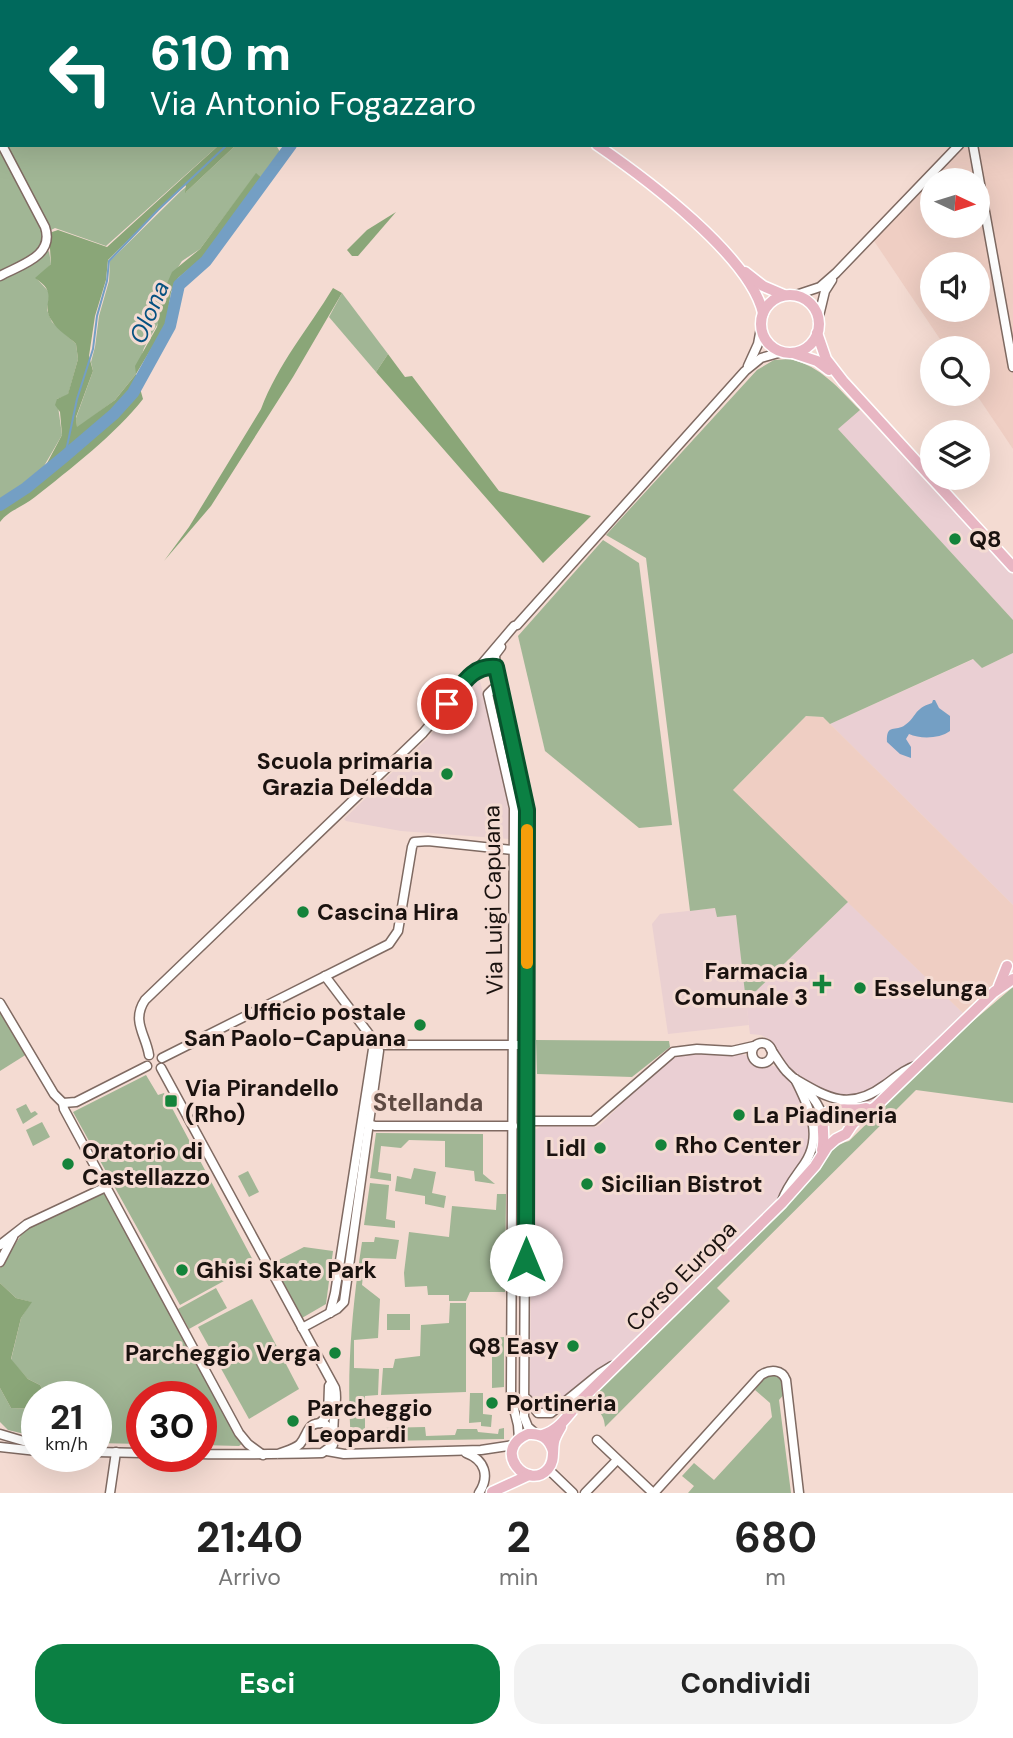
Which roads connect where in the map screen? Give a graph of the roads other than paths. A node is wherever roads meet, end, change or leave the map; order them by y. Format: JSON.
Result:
{"nodes":[{"id":1,"x":3,"y":147,"type":"edge"},
{"id":2,"x":600,"y":147,"type":"edge"},
{"id":3,"x":957,"y":147,"type":"edge"},
{"id":4,"x":972,"y":147,"type":"edge"},
{"id":5,"x":741,"y":271,"type":"junction"},
{"id":6,"x":836,"y":273,"type":"junction"},
{"id":7,"x":0,"y":276,"type":"edge"},
{"id":8,"x":784,"y":295,"type":"junction"},
{"id":9,"x":796,"y":296,"type":"junction"},
{"id":10,"x":763,"y":313,"type":"junction"},
{"id":11,"x":818,"y":320,"type":"junction"},
{"id":12,"x":761,"y":328,"type":"junction"},
{"id":13,"x":817,"y":333,"type":"junction"},
{"id":14,"x":787,"y":352,"type":"junction"},
{"id":15,"x":1013,"y":367,"type":"edge"},
{"id":16,"x":745,"y":371,"type":"junction"},
{"id":17,"x":843,"y":381,"type":"junction"},
{"id":18,"x":1013,"y":566,"type":"edge"},
{"id":19,"x":517,"y":625,"type":"junction"},
{"id":20,"x":496,"y":667,"type":"junction"},
{"id":21,"x":475,"y":670,"type":"junction"},
{"id":22,"x":501,"y":688,"type":"junction"},
{"id":23,"x":513,"y":850,"type":"junction"},
{"id":24,"x":1013,"y":956,"type":"edge"},
{"id":25,"x":1007,"y":966,"type":"junction"},
{"id":26,"x":325,"y":976,"type":"junction"},
{"id":27,"x":1013,"y":978,"type":"edge"},
{"id":28,"x":994,"y":992,"type":"junction"},
{"id":29,"x":0,"y":1003,"type":"edge"},
{"id":30,"x":514,"y":1044,"type":"junction"},
{"id":31,"x":527,"y":1045,"type":"junction"},
{"id":32,"x":377,"y":1046,"type":"junction"},
{"id":33,"x":754,"y":1046,"type":"junction"},
{"id":34,"x":770,"y":1048,"type":"junction"},
{"id":35,"x":732,"y":1051,"type":"junction"},
{"id":36,"x":149,"y":1055,"type":"junction"},
{"id":37,"x":162,"y":1058,"type":"junction"},
{"id":38,"x":754,"y":1061,"type":"junction"},
{"id":39,"x":764,"y":1063,"type":"junction"},
{"id":40,"x":921,"y":1065,"type":"junction"},
{"id":41,"x":147,"y":1066,"type":"junction"},
{"id":42,"x":161,"y":1068,"type":"junction"},
{"id":43,"x":784,"y":1069,"type":"junction"},
{"id":44,"x":795,"y":1079,"type":"junction"},
{"id":45,"x":812,"y":1097,"type":"junction"},
{"id":46,"x":879,"y":1102,"type":"junction"},
{"id":47,"x":63,"y":1103,"type":"junction"},
{"id":48,"x":841,"y":1110,"type":"junction"},
{"id":49,"x":527,"y":1122,"type":"junction"},
{"id":50,"x":365,"y":1123,"type":"junction"},
{"id":51,"x":513,"y":1124,"type":"junction"},
{"id":52,"x":823,"y":1124,"type":"junction"},
{"id":53,"x":852,"y":1125,"type":"junction"},
{"id":54,"x":839,"y":1138,"type":"junction"},
{"id":55,"x":821,"y":1155,"type":"junction"},
{"id":56,"x":106,"y":1187,"type":"junction"},
{"id":57,"x":782,"y":1203,"type":"junction"},
{"id":58,"x":14,"y":1236,"type":"junction"},
{"id":59,"x":0,"y":1245,"type":"edge"},
{"id":60,"x":0,"y":1262,"type":"edge"},
{"id":61,"x":512,"y":1315,"type":"junction"},
{"id":62,"x":526,"y":1315,"type":"junction"},
{"id":63,"x":302,"y":1328,"type":"junction"},
{"id":64,"x":624,"y":1359,"type":"junction"},
{"id":65,"x":526,"y":1363,"type":"junction"},
{"id":66,"x":512,"y":1366,"type":"junction"},
{"id":67,"x":331,"y":1383,"type":"junction"},
{"id":68,"x":525,"y":1396,"type":"junction"},
{"id":69,"x":564,"y":1421,"type":"junction"},
{"id":70,"x":320,"y":1423,"type":"junction"},
{"id":71,"x":0,"y":1434,"type":"edge"},
{"id":72,"x":538,"y":1434,"type":"junction"},
{"id":73,"x":304,"y":1435,"type":"junction"},
{"id":74,"x":334,"y":1435,"type":"junction"},
{"id":75,"x":21,"y":1440,"type":"edge"},
{"id":76,"x":597,"y":1440,"type":"dead end"},
{"id":77,"x":516,"y":1442,"type":"junction"},
{"id":78,"x":0,"y":1447,"type":"edge"},
{"id":79,"x":21,"y":1449,"type":"edge"},
{"id":80,"x":488,"y":1449,"type":"junction"},
{"id":81,"x":327,"y":1451,"type":"junction"},
{"id":82,"x":459,"y":1451,"type":"junction"},
{"id":83,"x":553,"y":1451,"type":"junction"},
{"id":84,"x":112,"y":1452,"type":"edge"},
{"id":85,"x":117,"y":1452,"type":"junction"},
{"id":86,"x":126,"y":1452,"type":"edge"},
{"id":87,"x":313,"y":1452,"type":"junction"},
{"id":88,"x":355,"y":1453,"type":"junction"},
{"id":89,"x":217,"y":1454,"type":"edge"},
{"id":90,"x":278,"y":1454,"type":"junction"},
{"id":91,"x":263,"y":1455,"type":"junction"},
{"id":92,"x":617,"y":1460,"type":"junction"},
{"id":93,"x":513,"y":1461,"type":"junction"},
{"id":94,"x":548,"y":1469,"type":"junction"},
{"id":95,"x":529,"y":1475,"type":"junction"},
{"id":96,"x":491,"y":1492,"type":"edge"},
{"id":97,"x":110,"y":1493,"type":"edge"},
{"id":98,"x":479,"y":1493,"type":"edge"},
{"id":99,"x":573,"y":1493,"type":"edge"},
{"id":100,"x":584,"y":1493,"type":"edge"},
{"id":101,"x":653,"y":1493,"type":"edge"},
{"id":102,"x":799,"y":1493,"type":"edge"}],
"edges":[{"from":1,"to":7,"type":"street"},
{"from":2,"to":5,"type":"main road"},
{"from":3,"to":6,"type":"street"},
{"from":4,"to":15,"type":"street"},
{"from":5,"to":8,"type":"main road"},
{"from":5,"to":10,"type":"main road"},
{"from":6,"to":9,"type":"street"},
{"from":6,"to":11,"type":"street"},
{"from":8,"to":9,"type":"main road"},
{"from":8,"to":10,"type":"main road"},
{"from":9,"to":11,"type":"main road"},
{"from":10,"to":12,"type":"main road"},
{"from":11,"to":13,"type":"main road"},
{"from":12,"to":14,"type":"main road"},
{"from":12,"to":16,"type":"street"},
{"from":13,"to":14,"type":"main road"},
{"from":13,"to":17,"type":"main road"},
{"from":14,"to":16,"type":"street"},
{"from":14,"to":17,"type":"main road"},
{"from":16,"to":19,"type":"street"},
{"from":17,"to":18,"type":"main road"},
{"from":19,"to":20,"type":"street"},
{"from":19,"to":21,"type":"street"},
{"from":20,"to":21,"type":"street"},
{"from":20,"to":22,"type":"street","name":"Via Luigi Capuana"},
{"from":21,"to":36,"type":"street"},
{"from":22,"to":23,"type":"street","name":"Via Luigi Capuana"},
{"from":22,"to":31,"type":"street","name":"Via Luigi Capuana"},
{"from":23,"to":26,"type":"street"},
{"from":23,"to":30,"type":"street","name":"Via Luigi Capuana"},
{"from":24,"to":25,"type":"main road"},
{"from":25,"to":27,"type":"main road"},
{"from":25,"to":28,"type":"main road"},
{"from":26,"to":32,"type":"street"},
{"from":26,"to":37,"type":"street"},
{"from":27,"to":28,"type":"main road"},
{"from":28,"to":40,"type":"main road"},
{"from":29,"to":47,"type":"street"},
{"from":30,"to":31,"type":"street"},
{"from":30,"to":32,"type":"street"},
{"from":30,"to":51,"type":"street","name":"Via Luigi Capuana"},
{"from":31,"to":49,"type":"street","name":"Via Luigi Capuana"},
{"from":32,"to":50,"type":"street"},
{"from":33,"to":34,"type":"street"},
{"from":33,"to":35,"type":"street"},
{"from":33,"to":38,"type":"street"},
{"from":34,"to":39,"type":"street"},
{"from":34,"to":43,"type":"street"},
{"from":35,"to":38,"type":"street"},
{"from":35,"to":49,"type":"street"},
{"from":36,"to":37,"type":"street"},
{"from":36,"to":41,"type":"street"},
{"from":37,"to":42,"type":"street"},
{"from":38,"to":39,"type":"street"},
{"from":39,"to":43,"type":"street"},
{"from":40,"to":44,"type":"street"},
{"from":40,"to":46,"type":"main road"},
{"from":41,"to":42,"type":"street"},
{"from":41,"to":47,"type":"street"},
{"from":42,"to":63,"type":"street"},
{"from":43,"to":44,"type":"street"},
{"from":44,"to":45,"type":"street"},
{"from":44,"to":57,"type":"street"},
{"from":45,"to":48,"type":"street"},
{"from":45,"to":52,"type":"street"},
{"from":46,"to":48,"type":"main road"},
{"from":46,"to":53,"type":"main road"},
{"from":47,"to":56,"type":"street"},
{"from":48,"to":52,"type":"main road"},
{"from":48,"to":53,"type":"main road"},
{"from":49,"to":51,"type":"street"},
{"from":49,"to":62,"type":"street","name":"Via Luigi Capuana"},
{"from":50,"to":51,"type":"street"},
{"from":50,"to":63,"type":"street"},
{"from":51,"to":61,"type":"street","name":"Via Luigi Capuana"},
{"from":52,"to":54,"type":"main road"},
{"from":52,"to":55,"type":"main road"},
{"from":53,"to":54,"type":"main road"},
{"from":54,"to":55,"type":"main road","name":"Corso Europa"},
{"from":55,"to":57,"type":"main road","name":"Corso Europa"},
{"from":56,"to":58,"type":"street"},
{"from":56,"to":91,"type":"street"},
{"from":57,"to":64,"type":"main road","name":"Corso Europa"},
{"from":58,"to":59,"type":"street"},
{"from":58,"to":60,"type":"street"},
{"from":61,"to":62,"type":"street"},
{"from":61,"to":66,"type":"street","name":"Via Luigi Capuana"},
{"from":62,"to":65,"type":"street","name":"Via Luigi Capuana"},
{"from":63,"to":67,"type":"street"},
{"from":64,"to":68,"type":"street"},
{"from":64,"to":69,"type":"main road","name":"Corso Europa"},
{"from":65,"to":66,"type":"street"},
{"from":65,"to":68,"type":"street","name":"Via Luigi Capuana"},
{"from":66,"to":77,"type":"street","name":"Via Luigi Capuana"},
{"from":67,"to":70,"type":"street"},
{"from":67,"to":74,"type":"street"},
{"from":68,"to":72,"type":"street","name":"Via Luigi Capuana"},
{"from":69,"to":72,"type":"main road","name":"Corso Europa"},
{"from":69,"to":83,"type":"main road","name":"Corso Europa"},
{"from":70,"to":73,"type":"street"},
{"from":70,"to":74,"type":"street"},
{"from":71,"to":75,"type":"street"},
{"from":72,"to":77,"type":"main road"},
{"from":72,"to":83,"type":"main road"},
{"from":73,"to":87,"type":"street"},
{"from":73,"to":90,"type":"street"},
{"from":74,"to":81,"type":"street"},
{"from":74,"to":88,"type":"street"},
{"from":76,"to":92,"type":"street"},
{"from":77,"to":80,"type":"street"},
{"from":77,"to":93,"type":"main road"},
{"from":78,"to":79,"type":"street"},
{"from":80,"to":82,"type":"street"},
{"from":80,"to":93,"type":"street"},
{"from":81,"to":87,"type":"street"},
{"from":81,"to":88,"type":"street"},
{"from":82,"to":88,"type":"street"},
{"from":82,"to":98,"type":"street"},
{"from":83,"to":94,"type":"main road"},
{"from":84,"to":85,"type":"street"},
{"from":85,"to":86,"type":"street"},
{"from":85,"to":97,"type":"street"},
{"from":87,"to":90,"type":"street"},
{"from":89,"to":91,"type":"street"},
{"from":90,"to":91,"type":"street"},
{"from":92,"to":100,"type":"street"},
{"from":92,"to":101,"type":"street"},
{"from":93,"to":95,"type":"main road"},
{"from":93,"to":96,"type":"main road"},
{"from":94,"to":95,"type":"main road"},
{"from":94,"to":99,"type":"street"},
{"from":95,"to":96,"type":"main road"},
{"from":101,"to":102,"type":"street"}]}
